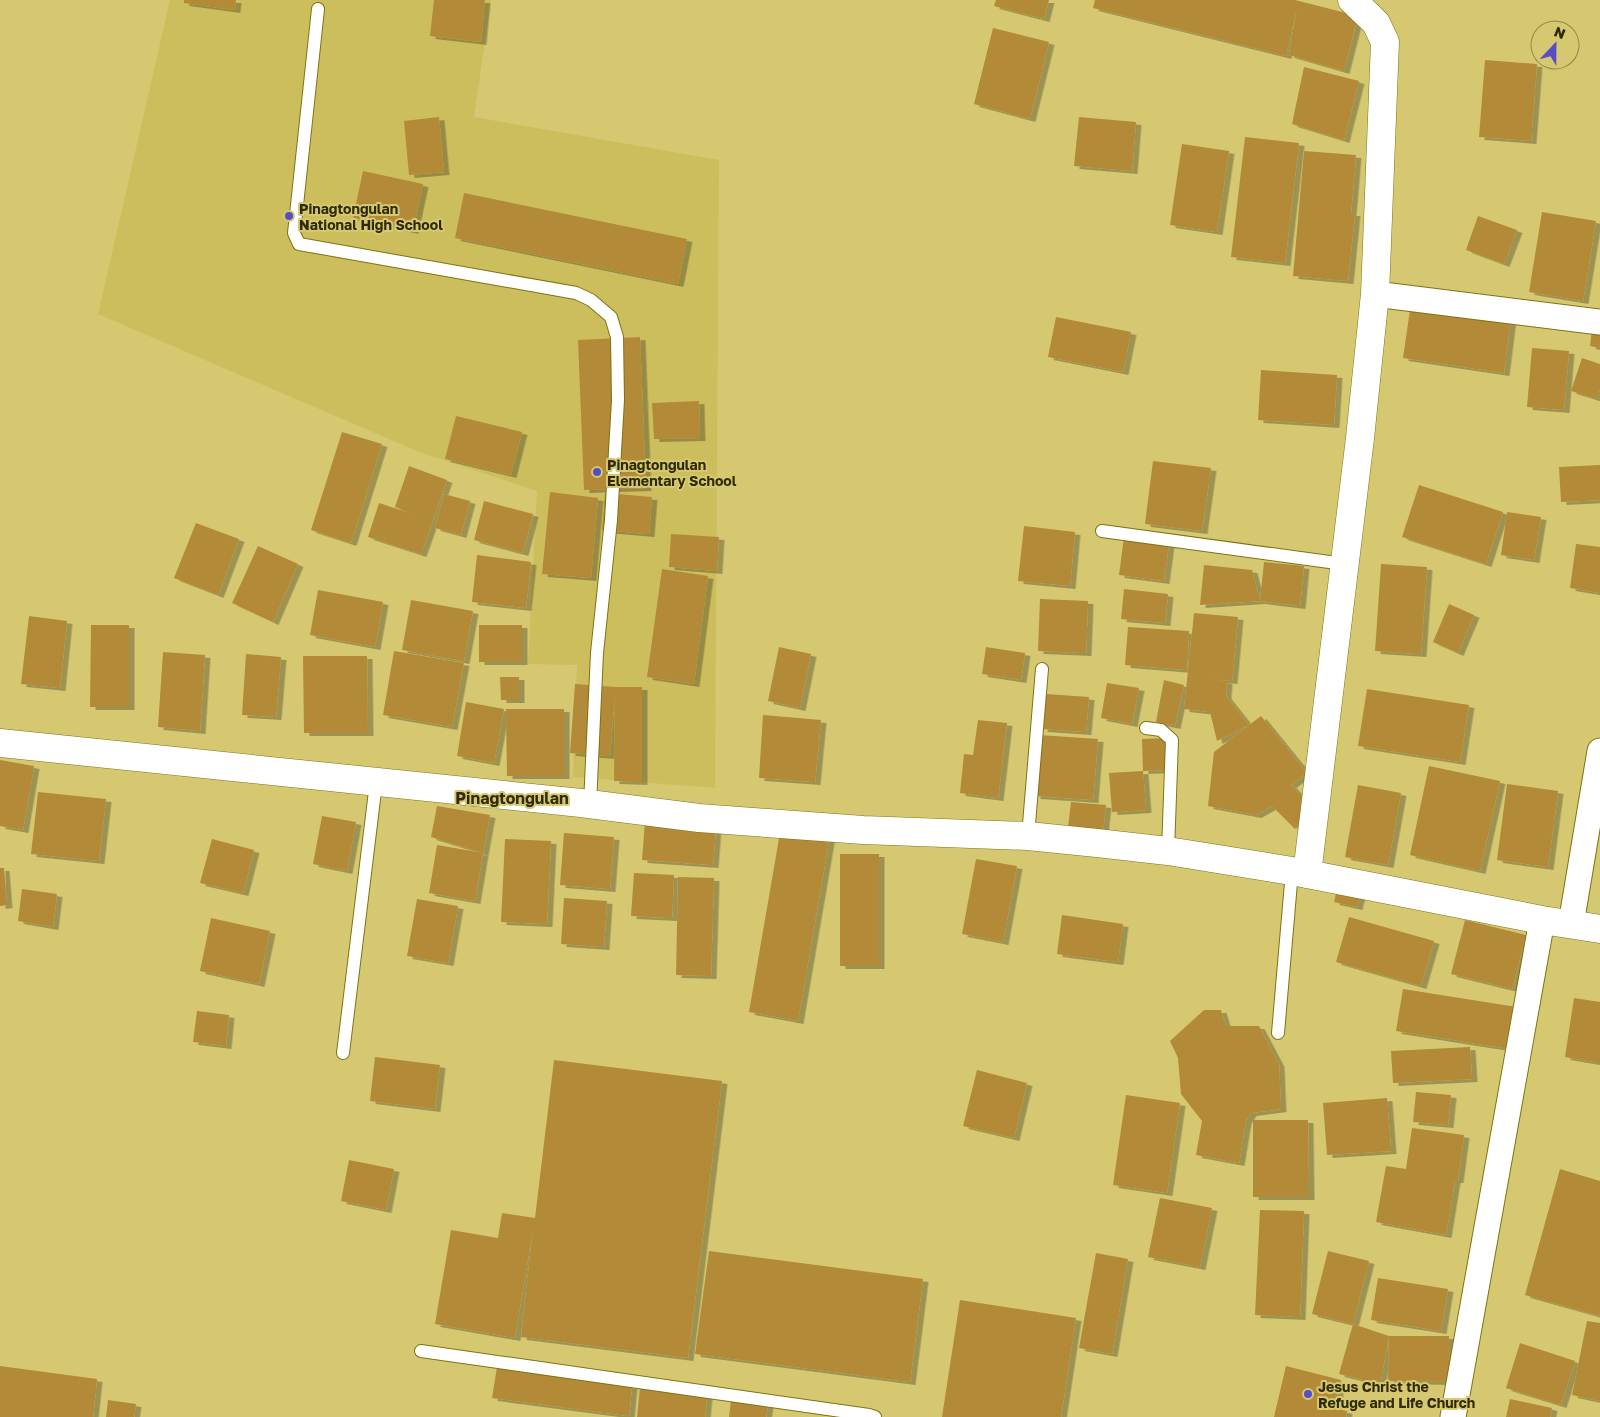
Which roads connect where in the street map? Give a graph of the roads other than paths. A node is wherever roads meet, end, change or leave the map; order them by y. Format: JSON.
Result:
{"nodes":[{"id":1,"x":1352,"y":0,"type":"edge"},
{"id":2,"x":318,"y":9,"type":"dead end"},
{"id":3,"x":1375,"y":294,"type":"junction"},
{"id":4,"x":1600,"y":322,"type":"edge"},
{"id":5,"x":1102,"y":531,"type":"dead end"},
{"id":6,"x":1344,"y":564,"type":"junction"},
{"id":7,"x":1042,"y":669,"type":"dead end"},
{"id":8,"x":1146,"y":728,"type":"dead end"},
{"id":9,"x":0,"y":743,"type":"edge"},
{"id":10,"x":1600,"y":751,"type":"edge"},
{"id":11,"x":376,"y":783,"type":"junction"},
{"id":12,"x":590,"y":804,"type":"junction"},
{"id":13,"x":1028,"y":836,"type":"junction"},
{"id":14,"x":1168,"y":851,"type":"junction"},
{"id":15,"x":1299,"y":872,"type":"junction"},
{"id":16,"x":1542,"y":920,"type":"junction"},
{"id":17,"x":1571,"y":924,"type":"junction"},
{"id":18,"x":1600,"y":929,"type":"edge"},
{"id":19,"x":1278,"y":1034,"type":"dead end"},
{"id":20,"x":343,"y":1053,"type":"dead end"},
{"id":21,"x":422,"y":1351,"type":"dead end"},
{"id":22,"x":875,"y":1417,"type":"edge"},
{"id":23,"x":1453,"y":1417,"type":"edge"}],
"edges":[{"from":1,"to":3,"type":"street"},
{"from":2,"to":12,"type":"lane"},
{"from":3,"to":4,"type":"street"},
{"from":3,"to":6,"type":"street"},
{"from":5,"to":6,"type":"lane"},
{"from":6,"to":15,"type":"street"},
{"from":7,"to":13,"type":"lane"},
{"from":8,"to":14,"type":"lane"},
{"from":9,"to":11,"type":"street"},
{"from":10,"to":17,"type":"street"},
{"from":11,"to":12,"type":"street"},
{"from":11,"to":20,"type":"lane"},
{"from":12,"to":13,"type":"street"},
{"from":13,"to":14,"type":"street"},
{"from":14,"to":15,"type":"street"},
{"from":15,"to":16,"type":"street"},
{"from":15,"to":19,"type":"lane"},
{"from":16,"to":17,"type":"street"},
{"from":16,"to":23,"type":"street"},
{"from":17,"to":18,"type":"street"},
{"from":21,"to":22,"type":"lane"}]}
